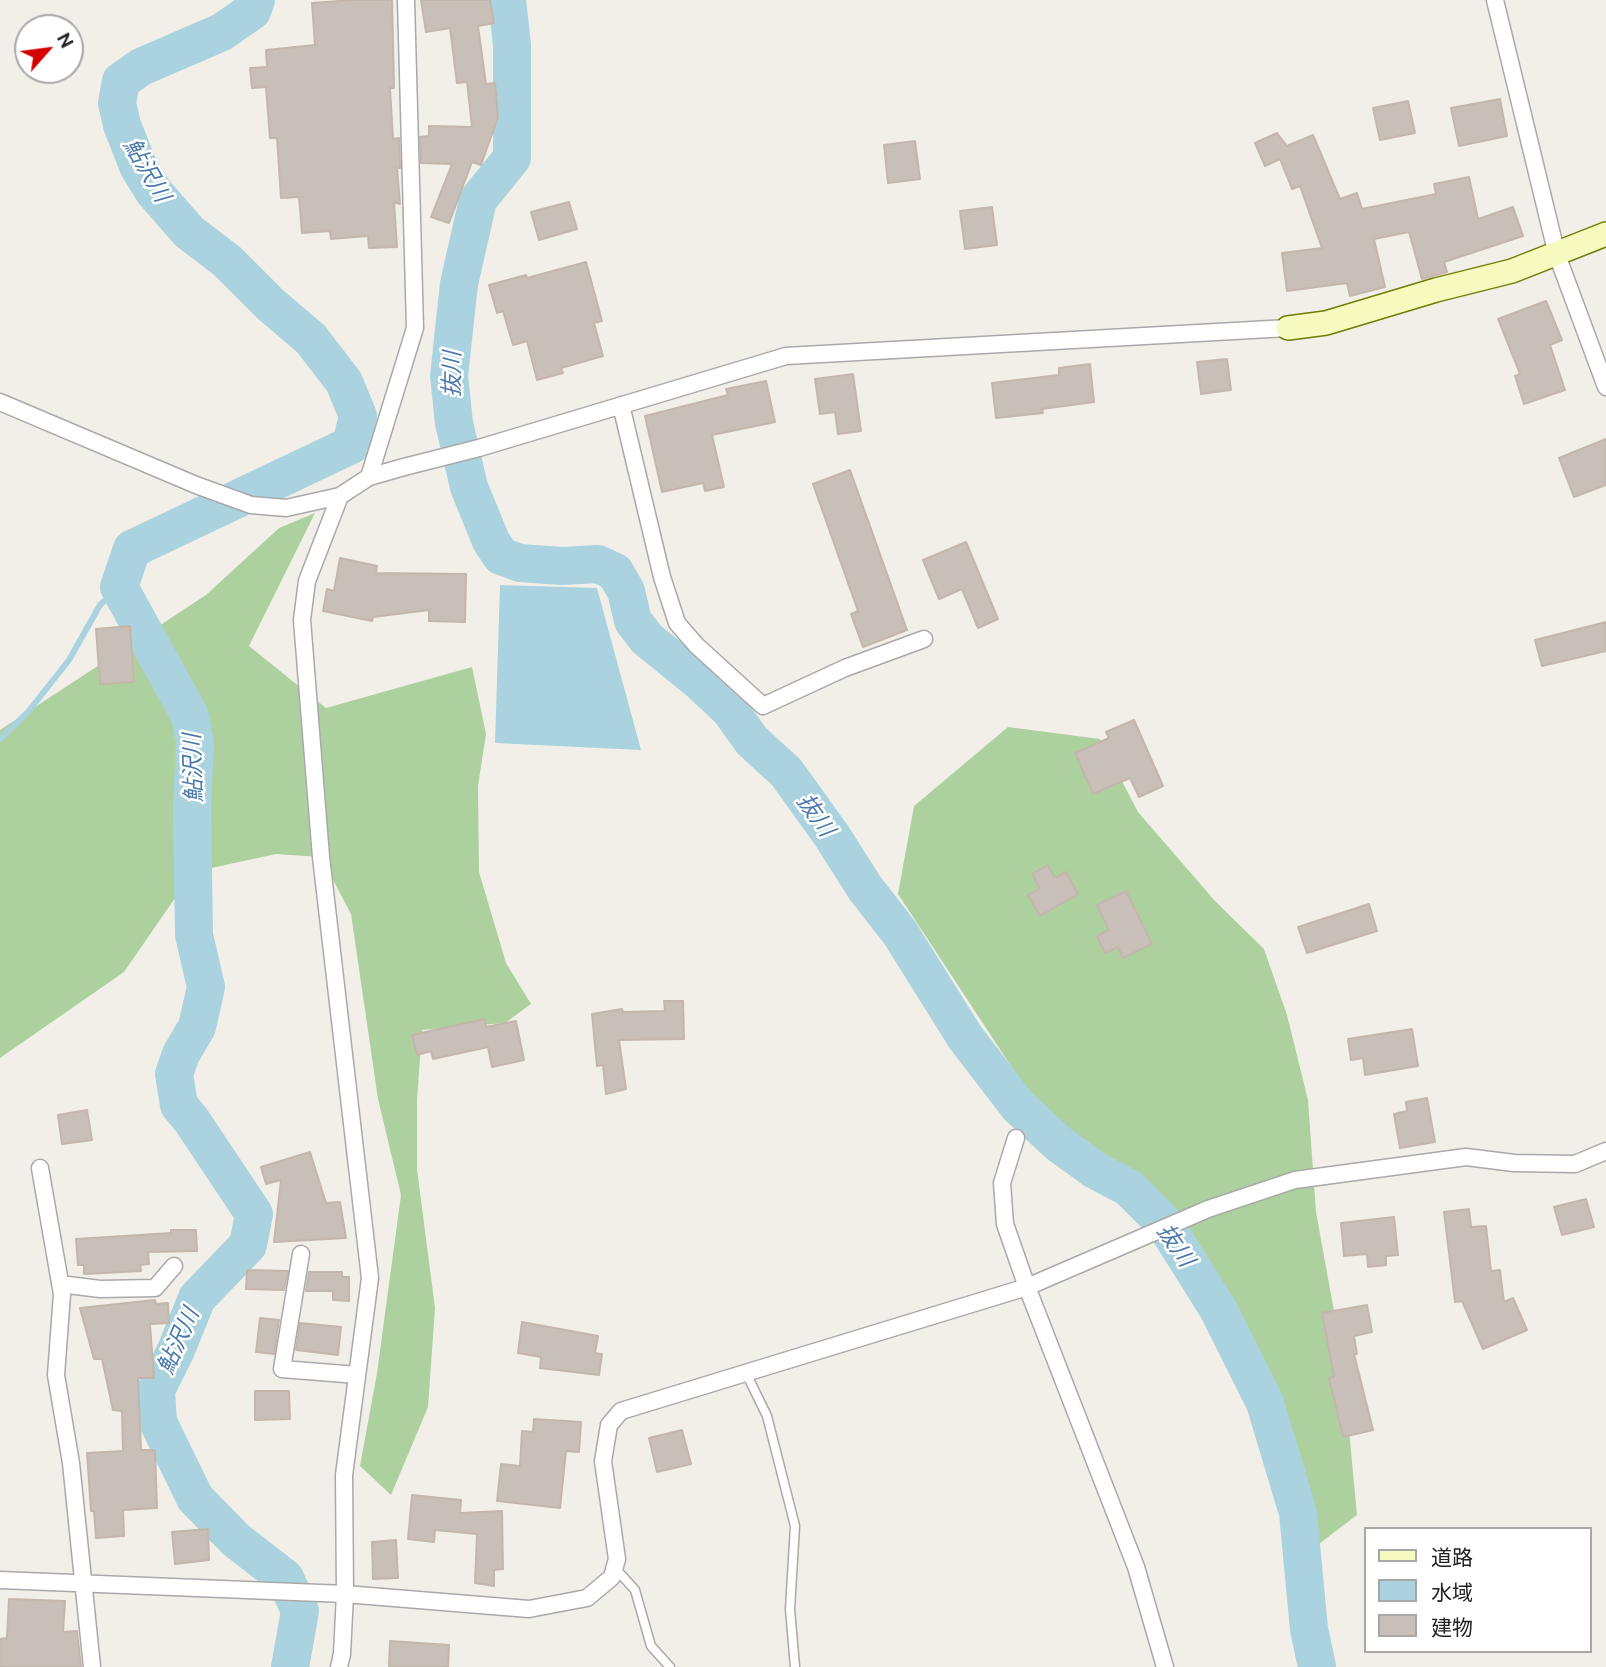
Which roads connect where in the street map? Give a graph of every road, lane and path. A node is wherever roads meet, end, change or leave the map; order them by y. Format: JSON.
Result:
{"nodes":[{"id":1,"x":406,"y":0,"type":"edge"},
{"id":2,"x":1495,"y":0,"type":"edge"},
{"id":3,"x":1606,"y":234,"type":"edge"},
{"id":4,"x":1557,"y":255,"type":"junction"},
{"id":5,"x":1288,"y":328,"type":"joint"},
{"id":6,"x":1606,"y":387,"type":"edge"},
{"id":7,"x":0,"y":402,"type":"edge"},
{"id":8,"x":621,"y":405,"type":"junction"},
{"id":9,"x":369,"y":477,"type":"junction"},
{"id":10,"x":340,"y":496,"type":"junction"},
{"id":11,"x":924,"y":639,"type":"dead end"},
{"id":12,"x":1016,"y":1138,"type":"dead end"},
{"id":13,"x":1606,"y":1151,"type":"edge"},
{"id":14,"x":40,"y":1168,"type":"dead end"},
{"id":15,"x":301,"y":1254,"type":"dead end"},
{"id":16,"x":174,"y":1266,"type":"dead end"},
{"id":17,"x":60,"y":1284,"type":"junction"},
{"id":18,"x":1027,"y":1287,"type":"junction"},
{"id":19,"x":746,"y":1373,"type":"junction"},
{"id":20,"x":357,"y":1375,"type":"junction"},
{"id":21,"x":615,"y":1569,"type":"junction"},
{"id":22,"x":0,"y":1580,"type":"edge"},
{"id":23,"x":82,"y":1582,"type":"junction"},
{"id":24,"x":345,"y":1594,"type":"junction"},
{"id":25,"x":92,"y":1667,"type":"edge"},
{"id":26,"x":338,"y":1667,"type":"edge"},
{"id":27,"x":670,"y":1667,"type":"edge"},
{"id":28,"x":795,"y":1667,"type":"edge"},
{"id":29,"x":1165,"y":1667,"type":"edge"}],
"edges":[{"from":1,"to":9,"type":"street"},
{"from":2,"to":4,"type":"street"},
{"from":3,"to":4,"type":"street"},
{"from":4,"to":5,"type":"street"},
{"from":4,"to":6,"type":"street"},
{"from":5,"to":8,"type":"street"},
{"from":7,"to":10,"type":"street"},
{"from":8,"to":9,"type":"street"},
{"from":8,"to":11,"type":"street"},
{"from":9,"to":10,"type":"street"},
{"from":10,"to":20,"type":"street"},
{"from":12,"to":18,"type":"street"},
{"from":13,"to":18,"type":"street"},
{"from":14,"to":17,"type":"street"},
{"from":15,"to":20,"type":"street"},
{"from":16,"to":17,"type":"street"},
{"from":17,"to":23,"type":"street"},
{"from":18,"to":19,"type":"street"},
{"from":18,"to":29,"type":"street"},
{"from":19,"to":21,"type":"street"},
{"from":19,"to":28,"type":"lane"},
{"from":20,"to":24,"type":"street"},
{"from":21,"to":24,"type":"street"},
{"from":21,"to":27,"type":"lane"},
{"from":22,"to":23,"type":"street"},
{"from":23,"to":24,"type":"street"},
{"from":23,"to":25,"type":"street"},
{"from":24,"to":26,"type":"street"}]}
